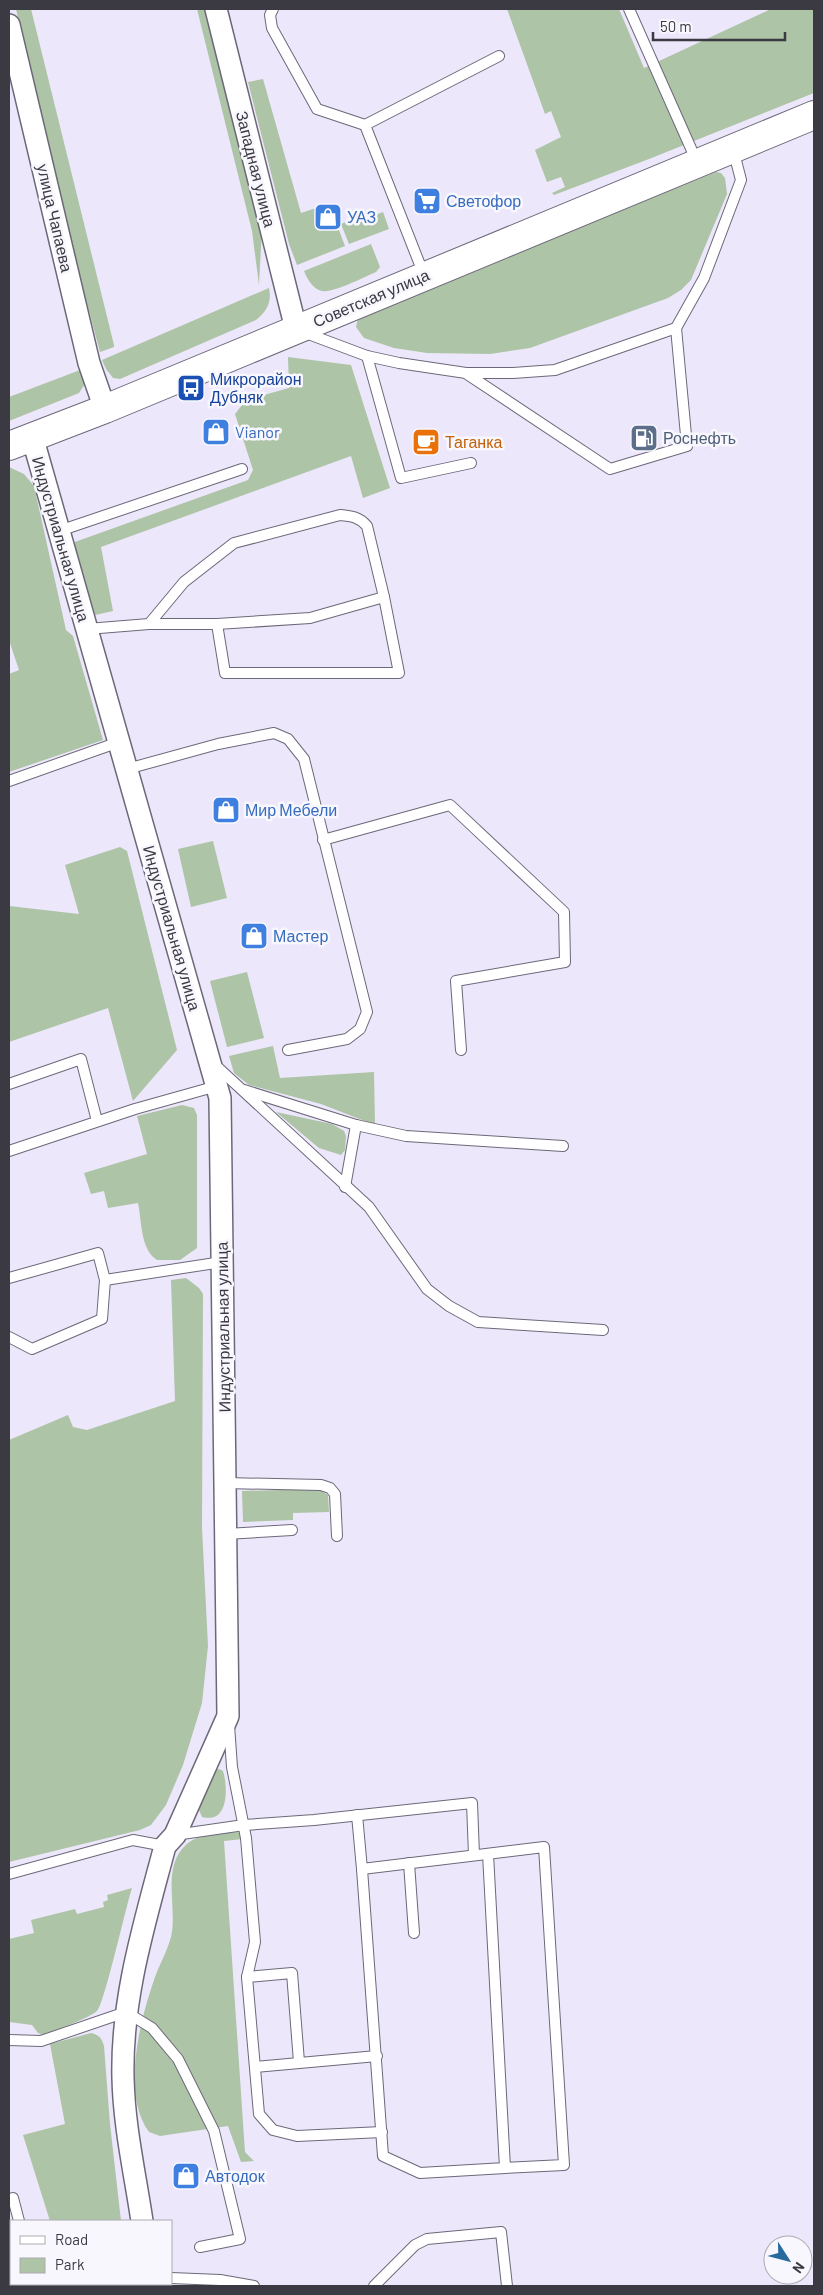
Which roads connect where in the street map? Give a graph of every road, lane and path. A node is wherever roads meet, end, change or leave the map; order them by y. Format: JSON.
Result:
{"nodes":[{"id":1,"x":216,"y":9,"type":"edge"},
{"id":2,"x":273,"y":9,"type":"edge"},
{"id":3,"x":629,"y":9,"type":"edge"},
{"id":4,"x":9,"y":25,"type":"edge"},
{"id":5,"x":499,"y":56,"type":"dead end"},
{"id":6,"x":814,"y":115,"type":"edge"},
{"id":7,"x":365,"y":125,"type":"junction"},
{"id":8,"x":733,"y":148,"type":"junction"},
{"id":9,"x":698,"y":163,"type":"junction"},
{"id":10,"x":424,"y":276,"type":"junction"},
{"id":11,"x":676,"y":328,"type":"junction"},
{"id":12,"x":296,"y":329,"type":"junction"},
{"id":13,"x":367,"y":356,"type":"junction"},
{"id":14,"x":466,"y":373,"type":"junction"},
{"id":15,"x":105,"y":409,"type":"junction"},
{"id":16,"x":20,"y":441,"type":"edge"},
{"id":17,"x":471,"y":463,"type":"dead end"},
{"id":18,"x":242,"y":470,"type":"dead end"},
{"id":19,"x":59,"y":531,"type":"junction"},
{"id":20,"x":384,"y":597,"type":"junction"},
{"id":21,"x":149,"y":624,"type":"junction"},
{"id":22,"x":217,"y":624,"type":"junction"},
{"id":23,"x":87,"y":629,"type":"junction"},
{"id":24,"x":119,"y":742,"type":"junction"},
{"id":25,"x":127,"y":769,"type":"junction"},
{"id":26,"x":9,"y":781,"type":"edge"},
{"id":27,"x":323,"y":840,"type":"junction"},
{"id":28,"x":288,"y":1050,"type":"dead end"},
{"id":29,"x":461,"y":1050,"type":"dead end"},
{"id":30,"x":210,"y":1060,"type":"junction"},
{"id":31,"x":9,"y":1084,"type":"edge"},
{"id":32,"x":217,"y":1086,"type":"junction"},
{"id":33,"x":241,"y":1089,"type":"junction"},
{"id":34,"x":97,"y":1121,"type":"junction"},
{"id":35,"x":356,"y":1125,"type":"junction"},
{"id":36,"x":563,"y":1146,"type":"dead end"},
{"id":37,"x":9,"y":1151,"type":"edge"},
{"id":38,"x":345,"y":1187,"type":"junction"},
{"id":39,"x":222,"y":1262,"type":"junction"},
{"id":40,"x":9,"y":1278,"type":"edge"},
{"id":41,"x":105,"y":1280,"type":"junction"},
{"id":42,"x":603,"y":1330,"type":"dead end"},
{"id":43,"x":9,"y":1338,"type":"edge"},
{"id":44,"x":225,"y":1483,"type":"junction"},
{"id":45,"x":292,"y":1530,"type":"dead end"},
{"id":46,"x":226,"y":1534,"type":"junction"},
{"id":47,"x":337,"y":1536,"type":"dead end"},
{"id":48,"x":228,"y":1716,"type":"junction"},
{"id":49,"x":357,"y":1815,"type":"junction"},
{"id":50,"x":244,"y":1824,"type":"junction"},
{"id":51,"x":170,"y":1840,"type":"junction"},
{"id":52,"x":488,"y":1854,"type":"junction"},
{"id":53,"x":474,"y":1856,"type":"junction"},
{"id":54,"x":409,"y":1863,"type":"junction"},
{"id":55,"x":362,"y":1868,"type":"junction"},
{"id":56,"x":9,"y":1874,"type":"edge"},
{"id":57,"x":414,"y":1933,"type":"dead end"},
{"id":58,"x":247,"y":1977,"type":"junction"},
{"id":59,"x":126,"y":2012,"type":"junction"},
{"id":60,"x":9,"y":2040,"type":"edge"},
{"id":61,"x":377,"y":2056,"type":"junction"},
{"id":62,"x":299,"y":2062,"type":"junction"},
{"id":63,"x":255,"y":2067,"type":"junction"},
{"id":64,"x":382,"y":2132,"type":"junction"},
{"id":65,"x":505,"y":2168,"type":"junction"},
{"id":66,"x":9,"y":2200,"type":"edge"},
{"id":67,"x":19,"y":2220,"type":"edge"},
{"id":68,"x":142,"y":2220,"type":"edge"},
{"id":69,"x":200,"y":2247,"type":"dead end"},
{"id":70,"x":172,"y":2278,"type":"edge"},
{"id":71,"x":254,"y":2286,"type":"edge"},
{"id":72,"x":374,"y":2286,"type":"edge"},
{"id":73,"x":507,"y":2286,"type":"edge"}],
"edges":[{"from":1,"to":12,"type":"street","name":"Западная улица"},
{"from":2,"to":7,"type":"lane"},
{"from":3,"to":9,"type":"lane"},
{"from":4,"to":15,"type":"street","name":"улица Чапаева"},
{"from":5,"to":7,"type":"lane"},
{"from":6,"to":8,"type":"main road","name":"Советская улица"},
{"from":7,"to":10,"type":"lane"},
{"from":8,"to":9,"type":"main road","name":"Советская улица"},
{"from":8,"to":11,"type":"lane"},
{"from":9,"to":10,"type":"main road","name":"Советская улица"},
{"from":10,"to":12,"type":"main road","name":"Советская улица"},
{"from":11,"to":14,"type":"lane"},
{"from":11,"to":14,"type":"lane"},
{"from":12,"to":13,"type":"lane"},
{"from":12,"to":15,"type":"main road","name":"Советская улица"},
{"from":13,"to":14,"type":"lane"},
{"from":13,"to":17,"type":"lane"},
{"from":15,"to":16,"type":"main road","name":"Советская улица"},
{"from":16,"to":19,"type":"street","name":"Индустриальная улица"},
{"from":18,"to":19,"type":"lane"},
{"from":19,"to":23,"type":"street","name":"Индустриальная улица"},
{"from":20,"to":21,"type":"lane"},
{"from":20,"to":22,"type":"lane"},
{"from":20,"to":22,"type":"lane"},
{"from":21,"to":22,"type":"lane"},
{"from":21,"to":23,"type":"lane"},
{"from":23,"to":24,"type":"street","name":"Индустриальная улица"},
{"from":24,"to":25,"type":"street","name":"Индустриальная улица"},
{"from":24,"to":26,"type":"lane"},
{"from":25,"to":27,"type":"lane"},
{"from":25,"to":30,"type":"street","name":"Индустриальная улица"},
{"from":27,"to":28,"type":"lane"},
{"from":27,"to":29,"type":"lane"},
{"from":30,"to":32,"type":"street","name":"Индустриальная улица"},
{"from":30,"to":33,"type":"lane"},
{"from":31,"to":34,"type":"lane"},
{"from":32,"to":34,"type":"lane"},
{"from":32,"to":39,"type":"street","name":"Индустриальная улица"},
{"from":33,"to":35,"type":"lane"},
{"from":33,"to":38,"type":"lane"},
{"from":34,"to":37,"type":"lane"},
{"from":35,"to":36,"type":"lane"},
{"from":35,"to":38,"type":"lane"},
{"from":38,"to":42,"type":"lane"},
{"from":39,"to":41,"type":"lane"},
{"from":39,"to":44,"type":"street","name":"Индустриальная улица"},
{"from":40,"to":41,"type":"lane"},
{"from":41,"to":43,"type":"lane"},
{"from":44,"to":46,"type":"street","name":"Индустриальная улица"},
{"from":44,"to":47,"type":"lane"},
{"from":45,"to":46,"type":"lane"},
{"from":46,"to":48,"type":"street","name":"Индустриальная улица"},
{"from":48,"to":50,"type":"lane"},
{"from":48,"to":51,"type":"street","name":"Индустриальная улица"},
{"from":49,"to":50,"type":"lane"},
{"from":49,"to":53,"type":"lane"},
{"from":49,"to":55,"type":"lane"},
{"from":50,"to":51,"type":"lane"},
{"from":50,"to":58,"type":"lane"},
{"from":51,"to":56,"type":"lane"},
{"from":51,"to":59,"type":"street","name":"Индустриальная улица"},
{"from":52,"to":53,"type":"lane"},
{"from":52,"to":65,"type":"lane"},
{"from":52,"to":65,"type":"lane"},
{"from":53,"to":54,"type":"lane"},
{"from":54,"to":55,"type":"lane"},
{"from":54,"to":57,"type":"lane"},
{"from":55,"to":61,"type":"lane"},
{"from":58,"to":62,"type":"lane"},
{"from":58,"to":63,"type":"lane"},
{"from":59,"to":60,"type":"lane"},
{"from":59,"to":68,"type":"street","name":"Индустриальная улица"},
{"from":59,"to":69,"type":"lane"},
{"from":61,"to":62,"type":"lane"},
{"from":61,"to":64,"type":"lane"},
{"from":62,"to":63,"type":"lane"},
{"from":63,"to":64,"type":"lane"},
{"from":64,"to":65,"type":"lane"},
{"from":66,"to":67,"type":"lane"},
{"from":70,"to":71,"type":"lane"},
{"from":72,"to":73,"type":"lane"}]}
